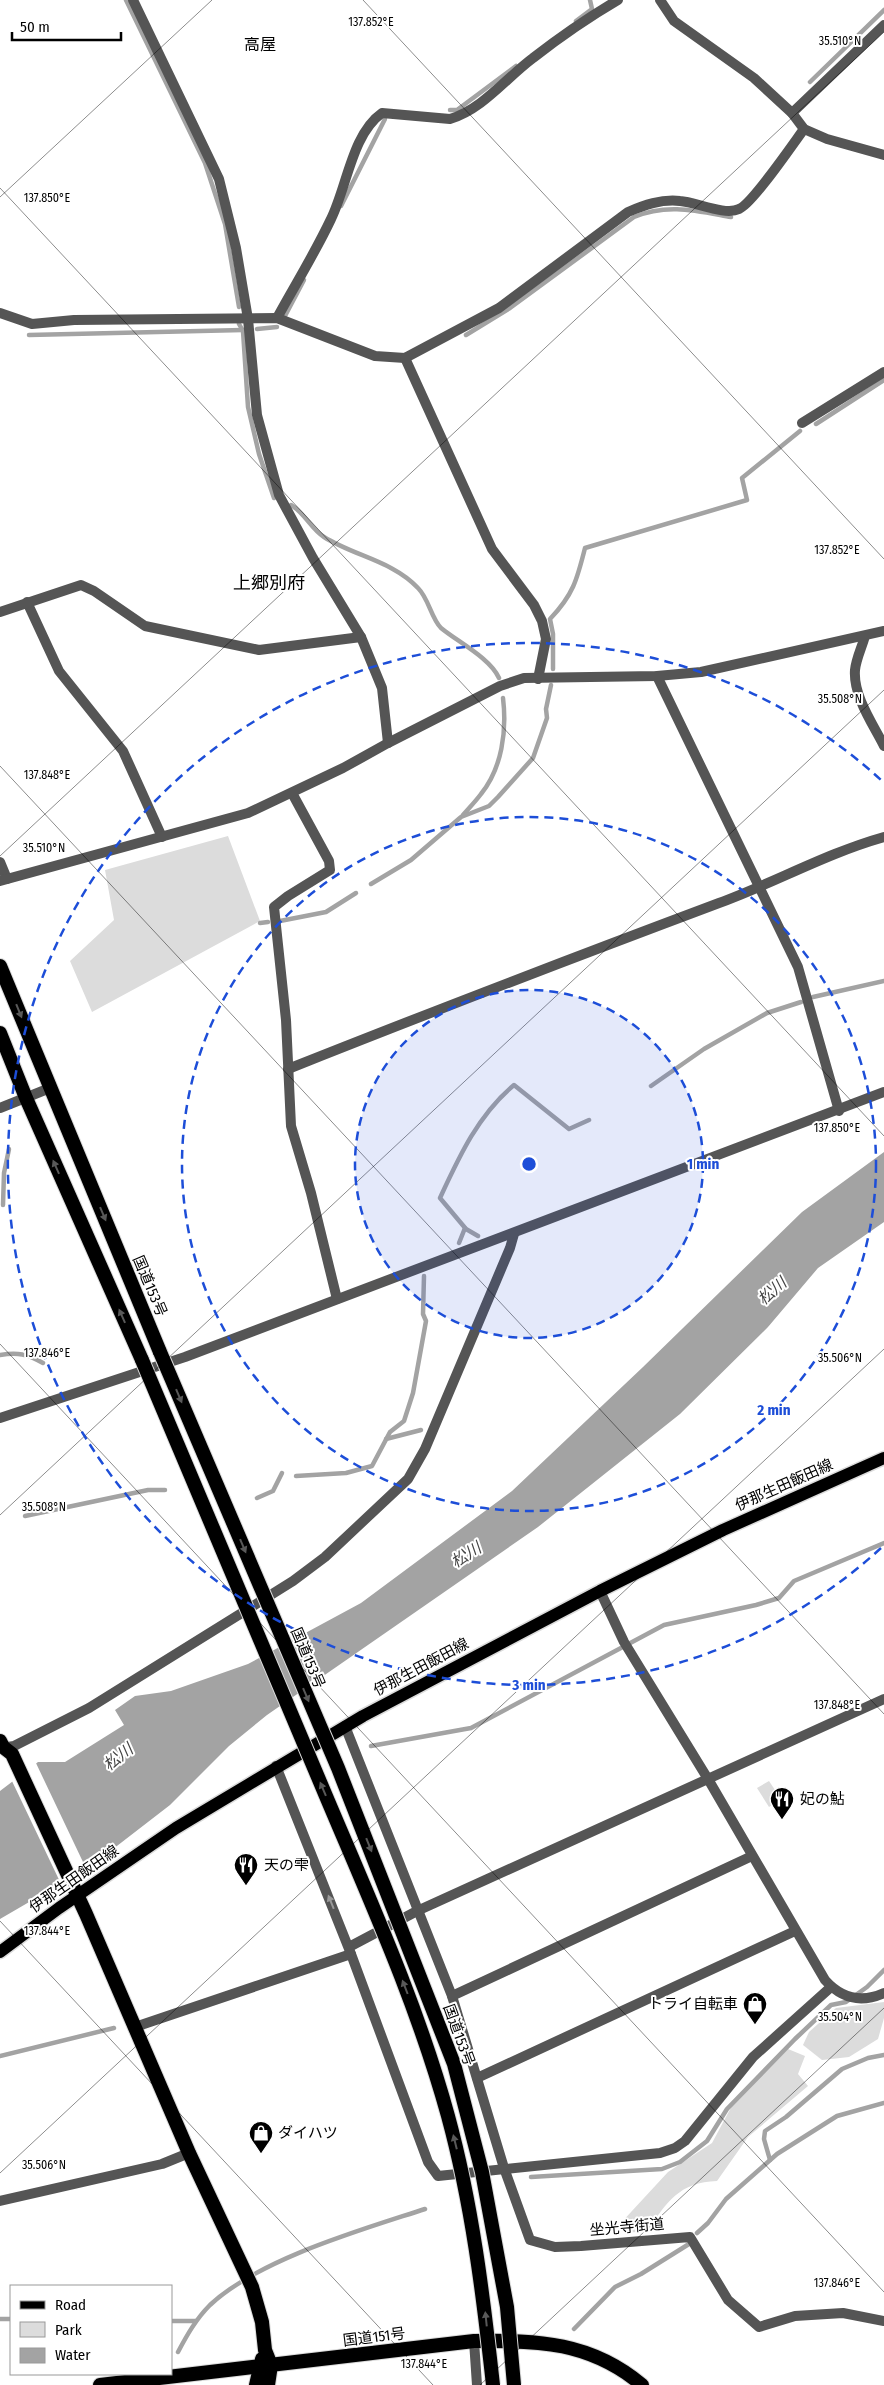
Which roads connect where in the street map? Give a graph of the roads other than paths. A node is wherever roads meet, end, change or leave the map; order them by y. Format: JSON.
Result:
{"nodes":[{"id":1,"x":134,"y":0,"type":"edge"},
{"id":2,"x":618,"y":0,"type":"edge"},
{"id":3,"x":660,"y":0,"type":"edge"},
{"id":4,"x":884,"y":25,"type":"edge"},
{"id":5,"x":792,"y":113,"type":"junction"},
{"id":6,"x":804,"y":129,"type":"junction"},
{"id":7,"x":884,"y":155,"type":"edge"},
{"id":8,"x":0,"y":313,"type":"edge"},
{"id":9,"x":277,"y":318,"type":"junction"},
{"id":10,"x":248,"y":319,"type":"junction"},
{"id":11,"x":405,"y":358,"type":"junction"},
{"id":12,"x":884,"y":372,"type":"edge"},
{"id":13,"x":802,"y":423,"type":"dead end"},
{"id":14,"x":27,"y":602,"type":"junction"},
{"id":15,"x":0,"y":612,"type":"edge"},
{"id":16,"x":884,"y":631,"type":"edge"},
{"id":17,"x":864,"y":636,"type":"junction"},
{"id":18,"x":361,"y":637,"type":"junction"},
{"id":19,"x":657,"y":676,"type":"junction"},
{"id":20,"x":538,"y":678,"type":"junction"},
{"id":21,"x":388,"y":743,"type":"junction"},
{"id":22,"x":884,"y":746,"type":"edge"},
{"id":23,"x":292,"y":793,"type":"junction"},
{"id":24,"x":162,"y":837,"type":"junction"},
{"id":25,"x":884,"y":838,"type":"edge"},
{"id":26,"x":0,"y":862,"type":"edge"},
{"id":27,"x":2,"y":880,"type":"edge"},
{"id":28,"x":759,"y":888,"type":"junction"},
{"id":29,"x":0,"y":966,"type":"edge"},
{"id":30,"x":0,"y":1033,"type":"edge"},
{"id":31,"x":288,"y":1069,"type":"junction"},
{"id":32,"x":50,"y":1088,"type":"junction"},
{"id":33,"x":884,"y":1092,"type":"edge"},
{"id":34,"x":26,"y":1098,"type":"junction"},
{"id":35,"x":0,"y":1108,"type":"edge"},
{"id":36,"x":839,"y":1111,"type":"junction"},
{"id":37,"x":514,"y":1234,"type":"junction"},
{"id":38,"x":337,"y":1299,"type":"junction"},
{"id":39,"x":0,"y":1418,"type":"edge"},
{"id":40,"x":884,"y":1458,"type":"edge"},
{"id":41,"x":600,"y":1592,"type":"junction"},
{"id":42,"x":884,"y":1699,"type":"edge"},
{"id":43,"x":346,"y":1726,"type":"junction"},
{"id":44,"x":4,"y":1748,"type":"edge"},
{"id":45,"x":276,"y":1766,"type":"junction"},
{"id":46,"x":708,"y":1779,"type":"junction"},
{"id":47,"x":752,"y":1856,"type":"junction"},
{"id":48,"x":77,"y":1895,"type":"junction"},
{"id":49,"x":417,"y":1912,"type":"junction"},
{"id":50,"x":795,"y":1931,"type":"junction"},
{"id":51,"x":350,"y":1950,"type":"junction"},
{"id":52,"x":0,"y":1952,"type":"edge"},
{"id":53,"x":831,"y":1987,"type":"junction"},
{"id":54,"x":884,"y":1994,"type":"edge"},
{"id":55,"x":452,"y":1996,"type":"junction"},
{"id":56,"x":135,"y":2027,"type":"junction"},
{"id":57,"x":477,"y":2078,"type":"junction"},
{"id":58,"x":189,"y":2153,"type":"junction"},
{"id":59,"x":504,"y":2168,"type":"junction"},
{"id":60,"x":0,"y":2201,"type":"edge"},
{"id":61,"x":884,"y":2321,"type":"edge"},
{"id":62,"x":474,"y":2341,"type":"junction"},
{"id":63,"x":265,"y":2366,"type":"junction"},
{"id":64,"x":100,"y":2385,"type":"edge"},
{"id":65,"x":256,"y":2385,"type":"edge"},
{"id":66,"x":268,"y":2385,"type":"edge"},
{"id":67,"x":477,"y":2385,"type":"edge"},
{"id":68,"x":493,"y":2385,"type":"edge"},
{"id":69,"x":514,"y":2385,"type":"edge"},
{"id":70,"x":642,"y":2385,"type":"edge"}],
"edges":[{"from":1,"to":10,"type":"street"},
{"from":2,"to":9,"type":"street"},
{"from":3,"to":5,"type":"street"},
{"from":4,"to":5,"type":"street"},
{"from":5,"to":6,"type":"street"},
{"from":6,"to":7,"type":"street"},
{"from":6,"to":11,"type":"street"},
{"from":8,"to":10,"type":"street"},
{"from":9,"to":10,"type":"street"},
{"from":9,"to":11,"type":"street"},
{"from":10,"to":18,"type":"street"},
{"from":11,"to":20,"type":"street"},
{"from":12,"to":13,"type":"street"},
{"from":14,"to":15,"type":"street"},
{"from":14,"to":18,"type":"street"},
{"from":14,"to":24,"type":"street"},
{"from":16,"to":17,"type":"street"},
{"from":17,"to":19,"type":"street"},
{"from":17,"to":22,"type":"street"},
{"from":18,"to":21,"type":"street"},
{"from":19,"to":20,"type":"street"},
{"from":19,"to":28,"type":"street"},
{"from":20,"to":21,"type":"street"},
{"from":21,"to":23,"type":"street"},
{"from":23,"to":24,"type":"street"},
{"from":23,"to":31,"type":"street"},
{"from":24,"to":27,"type":"street"},
{"from":25,"to":28,"type":"street"},
{"from":26,"to":27,"type":"street"},
{"from":28,"to":31,"type":"street"},
{"from":28,"to":36,"type":"street"},
{"from":29,"to":32,"type":"highway","name":"国道153号","one_way":true},
{"from":30,"to":34,"type":"highway"},
{"from":31,"to":38,"type":"street"},
{"from":32,"to":34,"type":"street"},
{"from":32,"to":69,"type":"highway","name":"国道153号","one_way":true,"bridge":true},
{"from":33,"to":36,"type":"street"},
{"from":34,"to":35,"type":"street"},
{"from":68,"to":34,"type":"highway","one_way":true,"bridge":true},
{"from":36,"to":37,"type":"street"},
{"from":37,"to":38,"type":"street"},
{"from":37,"to":44,"type":"street"},
{"from":38,"to":39,"type":"street"},
{"from":40,"to":41,"type":"main road","name":"伊那生田飯田線"},
{"from":41,"to":43,"type":"main road","name":"伊那生田飯田線"},
{"from":41,"to":46,"type":"street"},
{"from":42,"to":46,"type":"street"},
{"from":43,"to":45,"type":"main road","name":"伊那生田飯田線"},
{"from":43,"to":49,"type":"street"},
{"from":44,"to":48,"type":"highway"},
{"from":45,"to":48,"type":"main road","name":"伊那生田飯田線"},
{"from":51,"to":45,"type":"street","one_way":true},
{"from":46,"to":47,"type":"street"},
{"from":46,"to":49,"type":"street"},
{"from":47,"to":50,"type":"street"},
{"from":47,"to":55,"type":"street"},
{"from":48,"to":52,"type":"main road","name":"伊那生田飯田線"},
{"from":48,"to":56,"type":"highway"},
{"from":49,"to":51,"type":"street"},
{"from":49,"to":55,"type":"street"},
{"from":50,"to":53,"type":"street"},
{"from":50,"to":57,"type":"street"},
{"from":51,"to":56,"type":"street"},
{"from":51,"to":59,"type":"street"},
{"from":53,"to":54,"type":"street"},
{"from":53,"to":59,"type":"street"},
{"from":55,"to":57,"type":"street"},
{"from":56,"to":58,"type":"highway"},
{"from":57,"to":59,"type":"street"},
{"from":58,"to":60,"type":"street"},
{"from":58,"to":63,"type":"highway"},
{"from":59,"to":61,"type":"street","name":"坐光寺街道"},
{"from":62,"to":63,"type":"highway","name":"国道151号"},
{"from":62,"to":67,"type":"street"},
{"from":62,"to":70,"type":"highway","name":"国道151号"},
{"from":63,"to":64,"type":"highway","name":"国道151号"},
{"from":63,"to":65,"type":"highway"},
{"from":63,"to":66,"type":"highway"}]}
